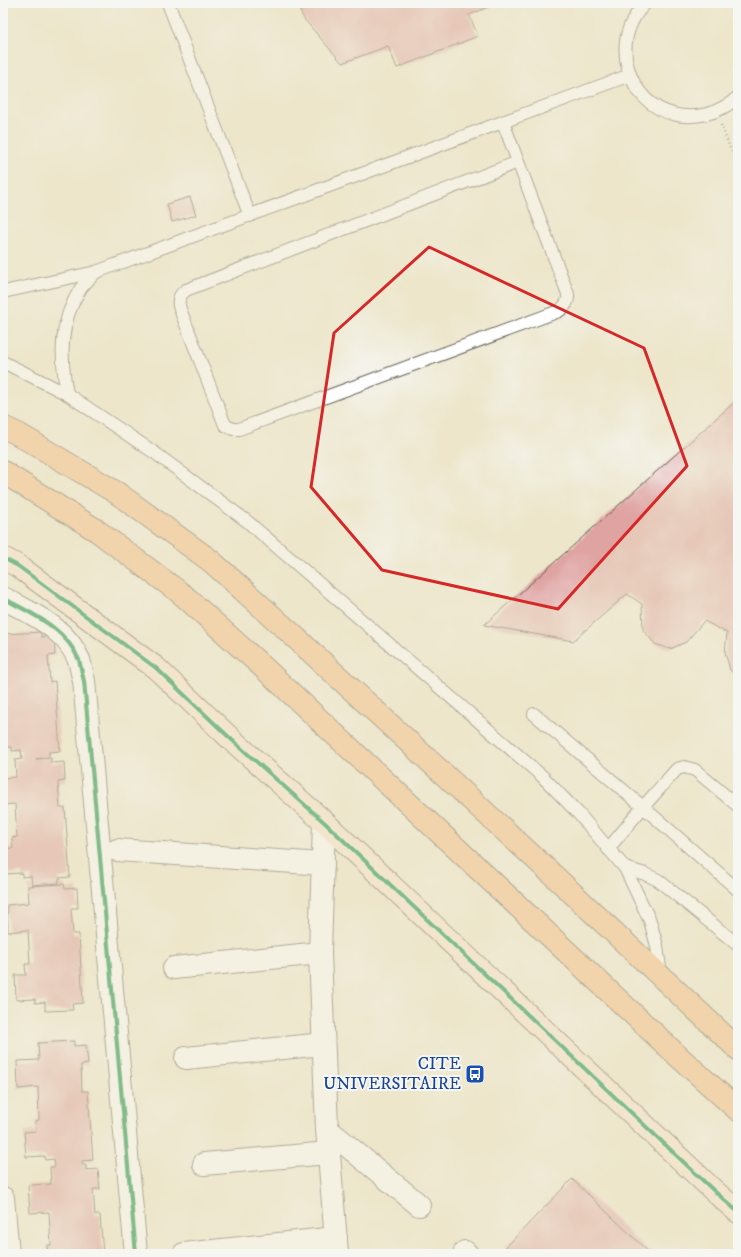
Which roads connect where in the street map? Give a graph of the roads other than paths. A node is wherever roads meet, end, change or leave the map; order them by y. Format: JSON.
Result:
{"nodes":[{"id":1,"x":168,"y":3,"type":"edge"},
{"id":2,"x":646,"y":3,"type":"edge"},
{"id":3,"x":630,"y":75,"type":"junction"},
{"id":4,"x":738,"y":97,"type":"edge"},
{"id":5,"x":503,"y":122,"type":"junction"},
{"id":6,"x":518,"y":162,"type":"junction"},
{"id":7,"x":250,"y":216,"type":"junction"},
{"id":8,"x":96,"y":272,"type":"junction"},
{"id":9,"x":3,"y":292,"type":"edge"},
{"id":10,"x":3,"y":362,"type":"edge"},
{"id":11,"x":67,"y":394,"type":"junction"},
{"id":12,"x":3,"y":427,"type":"edge"},
{"id":13,"x":3,"y":472,"type":"edge"},
{"id":14,"x":3,"y":558,"type":"edge"},
{"id":15,"x":3,"y":598,"type":"edge"},
{"id":16,"x":534,"y":714,"type":"dead end"},
{"id":17,"x":738,"y":806,"type":"edge"},
{"id":18,"x":643,"y":807,"type":"junction"},
{"id":19,"x":324,"y":822,"type":"junction"},
{"id":20,"x":608,"y":849,"type":"junction"},
{"id":21,"x":117,"y":850,"type":"dead end"},
{"id":22,"x":323,"y":864,"type":"junction"},
{"id":23,"x":625,"y":868,"type":"junction"},
{"id":24,"x":738,"y":890,"type":"edge"},
{"id":25,"x":738,"y":945,"type":"edge"},
{"id":26,"x":320,"y":953,"type":"junction"},
{"id":27,"x":174,"y":968,"type":"dead end"},
{"id":28,"x":661,"y":976,"type":"junction"},
{"id":29,"x":323,"y":1044,"type":"junction"},
{"id":30,"x":738,"y":1049,"type":"edge"},
{"id":31,"x":186,"y":1058,"type":"dead end"},
{"id":32,"x":738,"y":1110,"type":"edge"},
{"id":33,"x":327,"y":1130,"type":"junction"},
{"id":34,"x":328,"y":1153,"type":"junction"},
{"id":35,"x":204,"y":1164,"type":"dead end"},
{"id":36,"x":3,"y":1198,"type":"edge"},
{"id":37,"x":419,"y":1205,"type":"dead end"},
{"id":38,"x":738,"y":1212,"type":"edge"},
{"id":39,"x":336,"y":1246,"type":"edge"},
{"id":40,"x":8,"y":1254,"type":"edge"},
{"id":41,"x":136,"y":1254,"type":"edge"},
{"id":42,"x":184,"y":1254,"type":"edge"}],
"edges":[{"from":1,"to":7,"type":"lane"},
{"from":2,"to":3,"type":"lane"},
{"from":3,"to":4,"type":"lane"},
{"from":3,"to":5,"type":"lane"},
{"from":5,"to":6,"type":"lane"},
{"from":5,"to":7,"type":"lane"},
{"from":6,"to":6,"type":"lane"},
{"from":7,"to":8,"type":"lane"},
{"from":8,"to":9,"type":"lane"},
{"from":8,"to":11,"type":"lane"},
{"from":10,"to":11,"type":"lane"},
{"from":11,"to":20,"type":"lane"},
{"from":12,"to":28,"type":"main road"},
{"from":13,"to":32,"type":"main road"},
{"from":14,"to":19,"type":"street"},
{"from":15,"to":41,"type":"street"},
{"from":16,"to":18,"type":"lane"},
{"from":17,"to":18,"type":"lane"},
{"from":18,"to":20,"type":"lane"},
{"from":18,"to":24,"type":"lane"},
{"from":19,"to":22,"type":"street"},
{"from":19,"to":38,"type":"street"},
{"from":20,"to":23,"type":"lane"},
{"from":21,"to":22,"type":"street"},
{"from":22,"to":26,"type":"street"},
{"from":23,"to":25,"type":"lane"},
{"from":23,"to":28,"type":"lane"},
{"from":26,"to":27,"type":"street"},
{"from":26,"to":29,"type":"street"},
{"from":28,"to":30,"type":"main road"},
{"from":29,"to":31,"type":"street"},
{"from":29,"to":33,"type":"street"},
{"from":33,"to":34,"type":"street"},
{"from":33,"to":37,"type":"street"},
{"from":34,"to":35,"type":"street"},
{"from":34,"to":39,"type":"street"},
{"from":36,"to":40,"type":"street"},
{"from":39,"to":42,"type":"street"}]}
